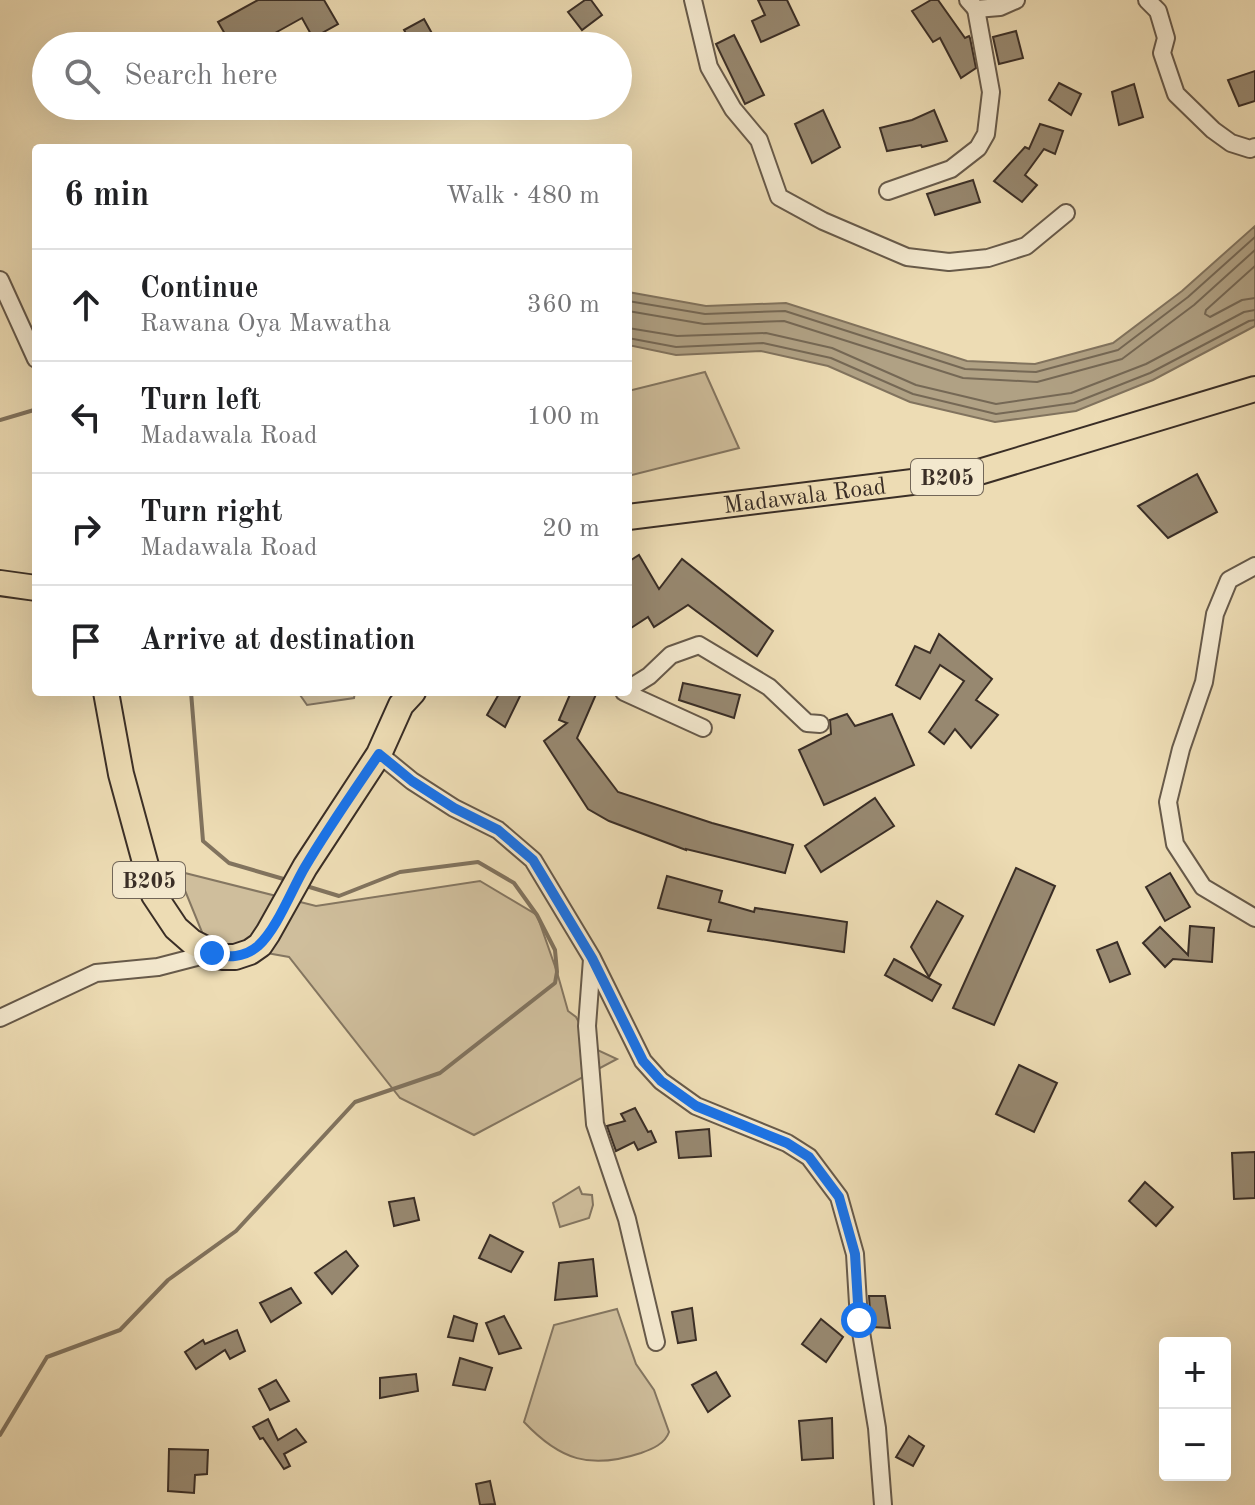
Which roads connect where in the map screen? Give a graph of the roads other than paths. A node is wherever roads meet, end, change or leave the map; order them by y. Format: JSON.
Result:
{"nodes":[{"id":1,"x":693,"y":0,"type":"edge"},
{"id":2,"x":1016,"y":0,"type":"edge"},
{"id":3,"x":1147,"y":0,"type":"edge"},
{"id":4,"x":972,"y":4,"type":"edge"},
{"id":5,"x":1255,"y":147,"type":"edge"},
{"id":6,"x":888,"y":191,"type":"dead end"},
{"id":7,"x":1066,"y":213,"type":"dead end"},
{"id":8,"x":0,"y":280,"type":"edge"},
{"id":9,"x":32,"y":350,"type":"edge"},
{"id":10,"x":1255,"y":389,"type":"edge"},
{"id":11,"x":632,"y":517,"type":"edge"},
{"id":12,"x":1255,"y":566,"type":"edge"},
{"id":13,"x":0,"y":583,"type":"edge"},
{"id":14,"x":32,"y":587,"type":"edge"},
{"id":15,"x":632,"y":687,"type":"edge"},
{"id":16,"x":632,"y":694,"type":"edge"},
{"id":17,"x":107,"y":696,"type":"edge"},
{"id":18,"x":409,"y":696,"type":"edge"},
{"id":19,"x":820,"y":724,"type":"dead end"},
{"id":20,"x":703,"y":728,"type":"dead end"},
{"id":21,"x":379,"y":754,"type":"junction"},
{"id":22,"x":1255,"y":918,"type":"edge"},
{"id":23,"x":212,"y":953,"type":"junction"},
{"id":24,"x":592,"y":958,"type":"junction"},
{"id":25,"x":0,"y":1018,"type":"edge"},
{"id":26,"x":656,"y":1342,"type":"dead end"},
{"id":27,"x":883,"y":1505,"type":"edge"}],
"edges":[{"from":1,"to":7,"type":"street"},
{"from":2,"to":4,"type":"street"},
{"from":3,"to":5,"type":"street"},
{"from":4,"to":6,"type":"street"},
{"from":8,"to":9,"type":"street"},
{"from":10,"to":11,"type":"main road","name":"Madawala Road","number":"B205"},
{"from":12,"to":22,"type":"street"},
{"from":13,"to":14,"type":"main road"},
{"from":15,"to":19,"type":"street"},
{"from":16,"to":20,"type":"street"},
{"from":17,"to":23,"type":"main road","number":"B205"},
{"from":18,"to":21,"type":"main road"},
{"from":21,"to":23,"type":"main road"},
{"from":21,"to":24,"type":"street"},
{"from":23,"to":25,"type":"street"},
{"from":24,"to":26,"type":"street"},
{"from":24,"to":27,"type":"street"}]}
